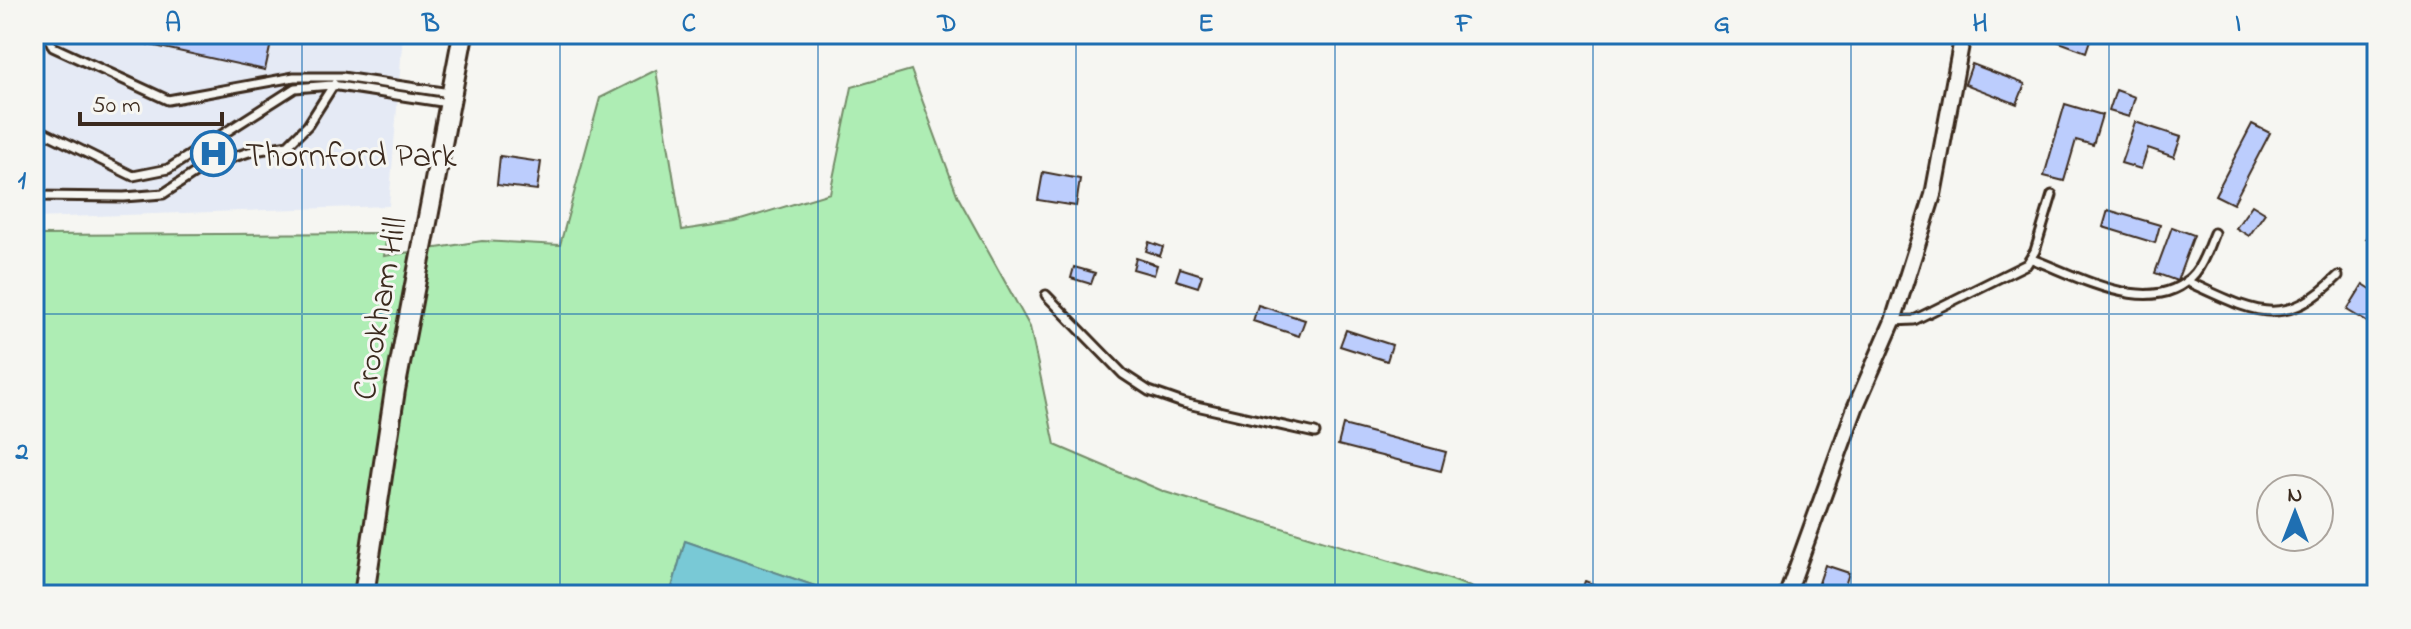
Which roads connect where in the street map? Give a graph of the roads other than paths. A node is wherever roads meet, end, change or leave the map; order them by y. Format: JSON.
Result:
{"nodes":[{"id":1,"x":47,"y":34,"type":"edge"},
{"id":2,"x":463,"y":34,"type":"edge"},
{"id":3,"x":1963,"y":34,"type":"edge"},
{"id":4,"x":342,"y":77,"type":"junction"},
{"id":5,"x":332,"y":85,"type":"junction"},
{"id":6,"x":451,"y":99,"type":"junction"},
{"id":7,"x":34,"y":127,"type":"edge"},
{"id":8,"x":2052,"y":195,"type":"dead end"},
{"id":9,"x":34,"y":196,"type":"edge"},
{"id":10,"x":2214,"y":233,"type":"dead end"},
{"id":11,"x":2032,"y":259,"type":"junction"},
{"id":12,"x":2338,"y":276,"type":"dead end"},
{"id":13,"x":2186,"y":281,"type":"junction"},
{"id":14,"x":1046,"y":295,"type":"dead end"},
{"id":15,"x":1893,"y":321,"type":"junction"},
{"id":16,"x":1315,"y":433,"type":"dead end"},
{"id":17,"x":364,"y":595,"type":"edge"},
{"id":18,"x":1787,"y":595,"type":"edge"}],
"edges":[{"from":1,"to":4,"type":"lane"},
{"from":2,"to":6,"type":"street","name":"Crookham Hill"},
{"from":3,"to":15,"type":"street"},
{"from":4,"to":5,"type":"lane"},
{"from":4,"to":6,"type":"lane"},
{"from":5,"to":6,"type":"lane"},
{"from":5,"to":7,"type":"lane"},
{"from":5,"to":9,"type":"lane"},
{"from":6,"to":17,"type":"street","name":"Crookham Hill"},
{"from":8,"to":11,"type":"lane"},
{"from":10,"to":13,"type":"lane"},
{"from":11,"to":13,"type":"lane"},
{"from":11,"to":15,"type":"lane"},
{"from":12,"to":13,"type":"lane"},
{"from":14,"to":16,"type":"lane"},
{"from":15,"to":18,"type":"street"}]}
